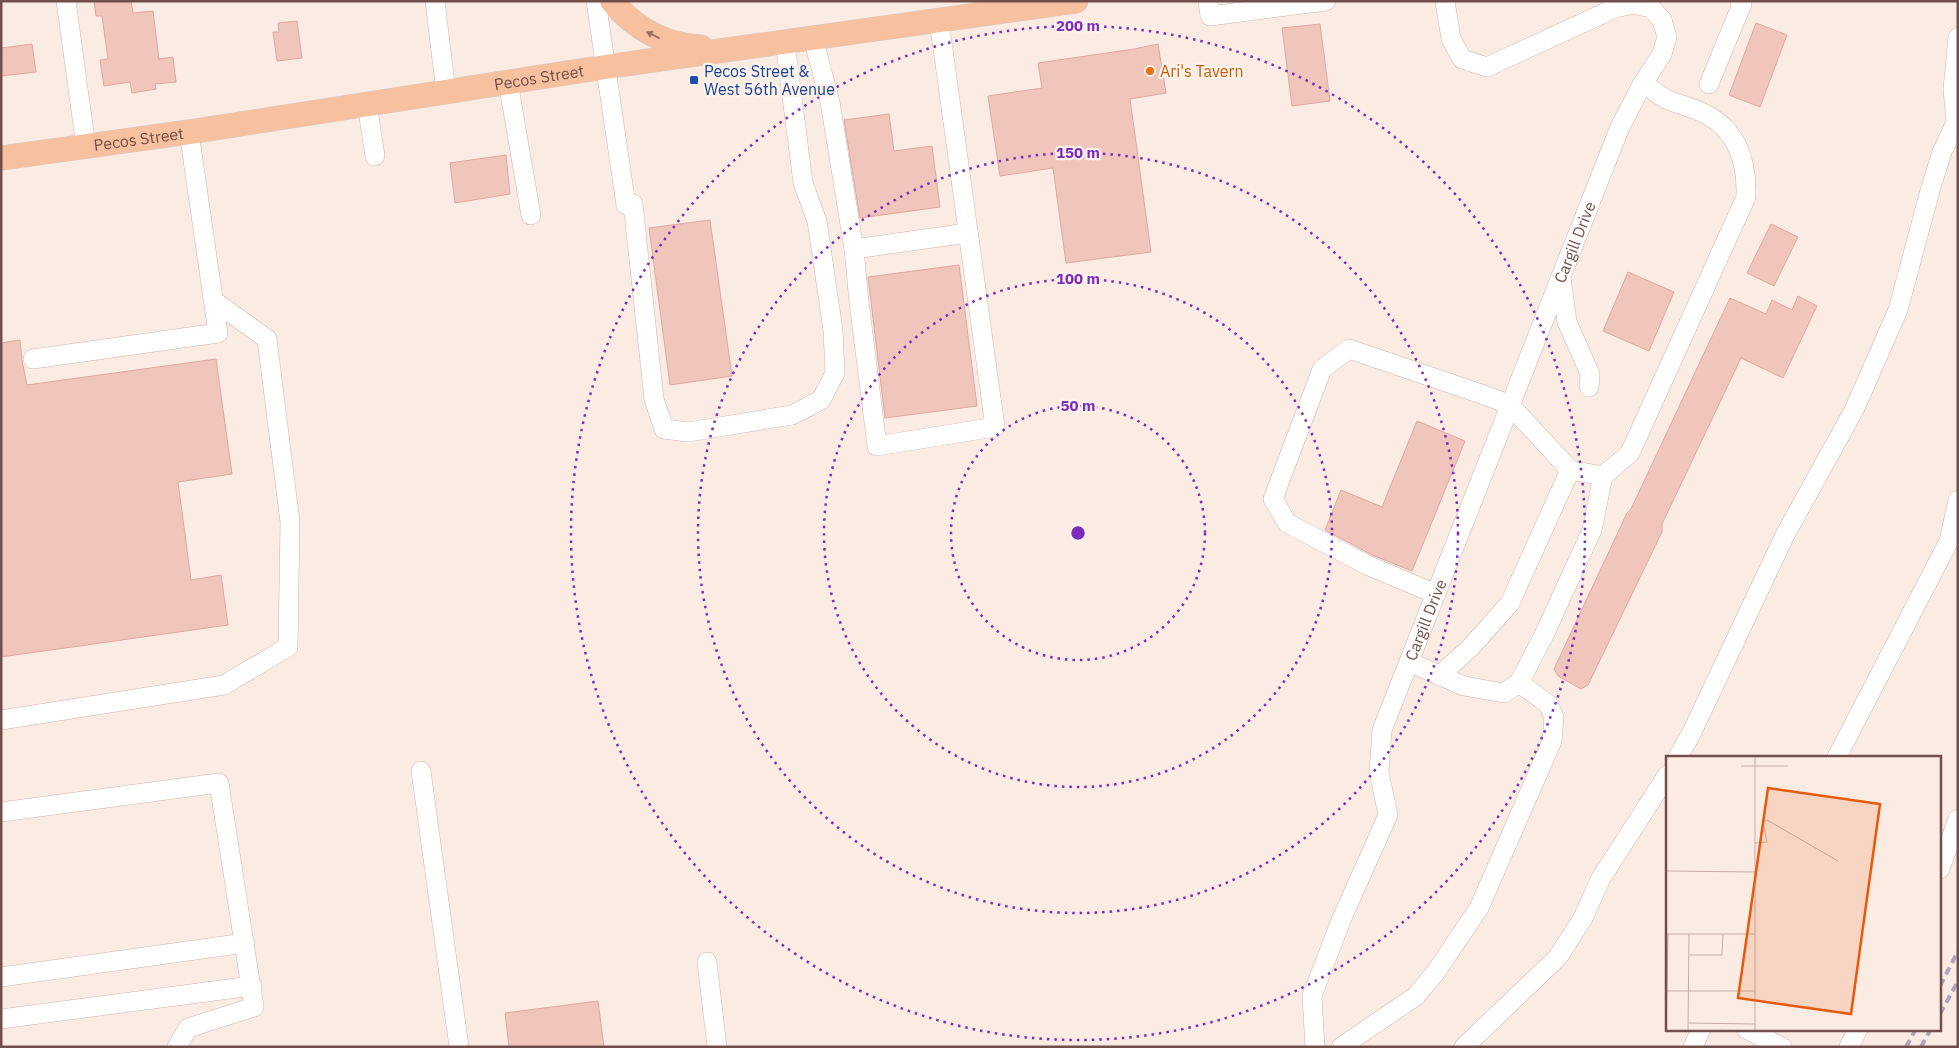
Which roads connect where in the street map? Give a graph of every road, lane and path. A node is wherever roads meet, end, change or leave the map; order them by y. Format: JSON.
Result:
{"nodes":[{"id":1,"x":66,"y":1,"type":"edge"},
{"id":2,"x":435,"y":1,"type":"edge"},
{"id":3,"x":596,"y":1,"type":"edge"},
{"id":4,"x":612,"y":1,"type":"edge"},
{"id":5,"x":1076,"y":1,"type":"edge"},
{"id":6,"x":1208,"y":1,"type":"edge"},
{"id":7,"x":1326,"y":1,"type":"edge"},
{"id":8,"x":1445,"y":1,"type":"edge"},
{"id":9,"x":1740,"y":1,"type":"edge"},
{"id":10,"x":1655,"y":5,"type":"edge"},
{"id":11,"x":939,"y":20,"type":"junction"},
{"id":12,"x":1958,"y":37,"type":"edge"},
{"id":13,"x":813,"y":38,"type":"junction"},
{"id":14,"x":785,"y":42,"type":"junction"},
{"id":15,"x":735,"y":50,"type":"junction"},
{"id":16,"x":605,"y":67,"type":"junction"},
{"id":17,"x":508,"y":82,"type":"junction"},
{"id":18,"x":1643,"y":83,"type":"junction"},
{"id":19,"x":1709,"y":84,"type":"dead end"},
{"id":20,"x":446,"y":92,"type":"junction"},
{"id":21,"x":368,"y":104,"type":"junction"},
{"id":22,"x":1957,"y":124,"type":"edge"},
{"id":23,"x":189,"y":132,"type":"junction"},
{"id":24,"x":86,"y":147,"type":"junction"},
{"id":25,"x":375,"y":156,"type":"dead end"},
{"id":26,"x":1,"y":158,"type":"edge"},
{"id":27,"x":531,"y":215,"type":"dead end"},
{"id":28,"x":968,"y":233,"type":"junction"},
{"id":29,"x":854,"y":249,"type":"junction"},
{"id":30,"x":1561,"y":277,"type":"junction"},
{"id":31,"x":214,"y":301,"type":"junction"},
{"id":32,"x":33,"y":359,"type":"dead end"},
{"id":33,"x":1589,"y":387,"type":"dead end"},
{"id":34,"x":1510,"y":405,"type":"junction"},
{"id":35,"x":1570,"y":470,"type":"junction"},
{"id":36,"x":1603,"y":476,"type":"junction"},
{"id":37,"x":1958,"y":500,"type":"edge"},
{"id":38,"x":1436,"y":594,"type":"junction"},
{"id":39,"x":1409,"y":662,"type":"junction"},
{"id":40,"x":1439,"y":676,"type":"junction"},
{"id":41,"x":1519,"y":683,"type":"junction"},
{"id":42,"x":1,"y":720,"type":"edge"},
{"id":43,"x":1679,"y":756,"type":"edge"},
{"id":44,"x":1838,"y":756,"type":"edge"},
{"id":45,"x":420,"y":771,"type":"dead end"},
{"id":46,"x":1666,"y":777,"type":"edge"},
{"id":47,"x":1,"y":812,"type":"edge"},
{"id":48,"x":1958,"y":819,"type":"edge"},
{"id":49,"x":1942,"y":867,"type":"edge"},
{"id":50,"x":245,"y":944,"type":"junction"},
{"id":51,"x":707,"y":962,"type":"dead end"},
{"id":52,"x":1,"y":977,"type":"edge"},
{"id":53,"x":252,"y":986,"type":"junction"},
{"id":54,"x":1,"y":1018,"type":"edge"},
{"id":55,"x":1702,"y":1030,"type":"edge"},
{"id":56,"x":1748,"y":1030,"type":"edge"},
{"id":57,"x":1857,"y":1030,"type":"edge"},
{"id":58,"x":177,"y":1047,"type":"edge"},
{"id":59,"x":459,"y":1047,"type":"edge"},
{"id":60,"x":717,"y":1047,"type":"edge"},
{"id":61,"x":1315,"y":1047,"type":"edge"},
{"id":62,"x":1341,"y":1047,"type":"edge"},
{"id":63,"x":1464,"y":1047,"type":"edge"},
{"id":64,"x":1693,"y":1047,"type":"edge"},
{"id":65,"x":1782,"y":1047,"type":"edge"},
{"id":66,"x":1848,"y":1047,"type":"edge"}],
"edges":[{"from":1,"to":24,"type":"street"},
{"from":2,"to":20,"type":"street"},
{"from":3,"to":16,"type":"street"},
{"from":15,"to":4,"type":"main road","one_way":true},
{"from":5,"to":11,"type":"main road","name":"Pecos Street"},
{"from":6,"to":7,"type":"street"},
{"from":8,"to":10,"type":"street","name":"Cargill Drive"},
{"from":9,"to":19,"type":"street"},
{"from":10,"to":18,"type":"street","name":"Cargill Drive"},
{"from":11,"to":13,"type":"main road","name":"Pecos Street"},
{"from":11,"to":28,"type":"street"},
{"from":12,"to":22,"type":"street"},
{"from":13,"to":14,"type":"main road","name":"Pecos Street"},
{"from":13,"to":29,"type":"street"},
{"from":14,"to":15,"type":"main road","name":"Pecos Street"},
{"from":14,"to":16,"type":"street"},
{"from":15,"to":16,"type":"main road","name":"Pecos Street"},
{"from":16,"to":17,"type":"main road","name":"Pecos Street"},
{"from":17,"to":20,"type":"main road","name":"Pecos Street"},
{"from":17,"to":27,"type":"street"},
{"from":18,"to":30,"type":"street","name":"Cargill Drive"},
{"from":18,"to":36,"type":"street"},
{"from":20,"to":21,"type":"main road","name":"Pecos Street"},
{"from":21,"to":23,"type":"main road","name":"Pecos Street"},
{"from":21,"to":25,"type":"street"},
{"from":22,"to":43,"type":"street"},
{"from":23,"to":24,"type":"main road","name":"Pecos Street"},
{"from":23,"to":31,"type":"street"},
{"from":24,"to":26,"type":"main road","name":"Pecos Street"},
{"from":28,"to":29,"type":"street"},
{"from":28,"to":29,"type":"street"},
{"from":30,"to":33,"type":"street"},
{"from":30,"to":34,"type":"street","name":"Cargill Drive"},
{"from":31,"to":32,"type":"street"},
{"from":31,"to":42,"type":"street"},
{"from":34,"to":35,"type":"street"},
{"from":34,"to":38,"type":"street","name":"Cargill Drive"},
{"from":34,"to":38,"type":"street"},
{"from":35,"to":36,"type":"street"},
{"from":35,"to":40,"type":"street"},
{"from":36,"to":41,"type":"street"},
{"from":37,"to":44,"type":"street"},
{"from":38,"to":39,"type":"street","name":"Cargill Drive"},
{"from":39,"to":40,"type":"street"},
{"from":39,"to":61,"type":"street","name":"Cargill Drive"},
{"from":40,"to":41,"type":"street"},
{"from":41,"to":62,"type":"street"},
{"from":45,"to":59,"type":"street"},
{"from":46,"to":63,"type":"street"},
{"from":47,"to":50,"type":"street"},
{"from":48,"to":49,"type":"street"},
{"from":50,"to":52,"type":"street"},
{"from":50,"to":53,"type":"street"},
{"from":51,"to":60,"type":"street"},
{"from":53,"to":54,"type":"street"},
{"from":53,"to":58,"type":"street"},
{"from":55,"to":64,"type":"street"},
{"from":56,"to":65,"type":"street"},
{"from":57,"to":66,"type":"street"}]}
